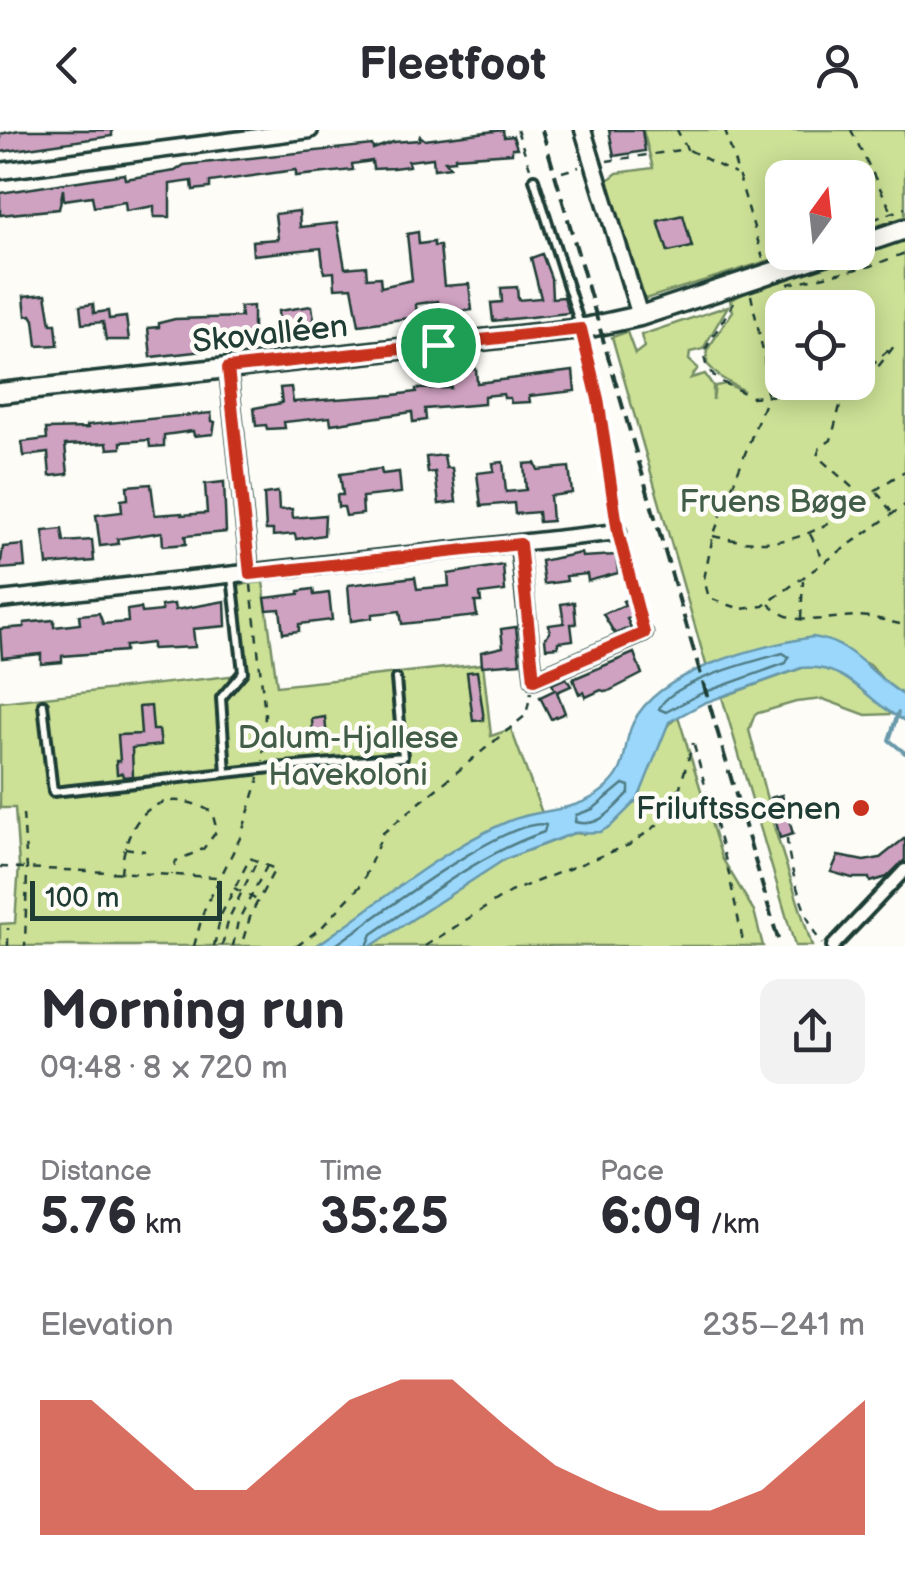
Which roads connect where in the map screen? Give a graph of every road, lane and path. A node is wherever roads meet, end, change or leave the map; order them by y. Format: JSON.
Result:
{"nodes":[{"id":1,"x":310,"y":130,"type":"edge"},
{"id":2,"x":517,"y":130,"type":"edge"},
{"id":3,"x":582,"y":130,"type":"edge"},
{"id":4,"x":677,"y":130,"type":"edge"},
{"id":5,"x":725,"y":130,"type":"edge"},
{"id":6,"x":851,"y":130,"type":"edge"},
{"id":7,"x":687,"y":149,"type":"junction"},
{"id":8,"x":593,"y":163,"type":"junction"},
{"id":9,"x":0,"y":172,"type":"edge"},
{"id":10,"x":562,"y":172,"type":"dead end"},
{"id":11,"x":738,"y":175,"type":"junction"},
{"id":12,"x":534,"y":179,"type":"joint"},
{"id":13,"x":905,"y":208,"type":"edge"},
{"id":14,"x":892,"y":213,"type":"junction"},
{"id":15,"x":875,"y":219,"type":"edge"},
{"id":16,"x":903,"y":230,"type":"edge"},
{"id":17,"x":875,"y":239,"type":"edge"},
{"id":18,"x":905,"y":252,"type":"edge"},
{"id":19,"x":795,"y":270,"type":"edge"},
{"id":20,"x":748,"y":280,"type":"junction"},
{"id":21,"x":774,"y":280,"type":"junction"},
{"id":22,"x":640,"y":316,"type":"junction"},
{"id":23,"x":581,"y":329,"type":"junction"},
{"id":24,"x":905,"y":344,"type":"edge"},
{"id":25,"x":895,"y":345,"type":"junction"},
{"id":26,"x":875,"y":362,"type":"edge"},
{"id":27,"x":228,"y":368,"type":"junction"},
{"id":28,"x":765,"y":370,"type":"edge"},
{"id":29,"x":718,"y":380,"type":"junction"},
{"id":30,"x":710,"y":382,"type":"dead end"},
{"id":31,"x":0,"y":393,"type":"edge"},
{"id":32,"x":765,"y":397,"type":"edge"},
{"id":33,"x":766,"y":400,"type":"edge"},
{"id":34,"x":905,"y":471,"type":"edge"},
{"id":35,"x":876,"y":491,"type":"junction"},
{"id":36,"x":864,"y":499,"type":"junction"},
{"id":37,"x":905,"y":504,"type":"edge"},
{"id":38,"x":894,"y":515,"type":"junction"},
{"id":39,"x":618,"y":532,"type":"junction"},
{"id":40,"x":810,"y":534,"type":"junction"},
{"id":41,"x":713,"y":536,"type":"junction"},
{"id":42,"x":520,"y":544,"type":"junction"},
{"id":43,"x":824,"y":562,"type":"junction"},
{"id":44,"x":250,"y":574,"type":"junction"},
{"id":45,"x":232,"y":575,"type":"junction"},
{"id":46,"x":803,"y":580,"type":"junction"},
{"id":47,"x":0,"y":600,"type":"edge"},
{"id":48,"x":768,"y":603,"type":"junction"},
{"id":49,"x":801,"y":620,"type":"junction"},
{"id":50,"x":905,"y":625,"type":"edge"},
{"id":51,"x":644,"y":633,"type":"joint"},
{"id":52,"x":396,"y":679,"type":"dead end"},
{"id":53,"x":534,"y":680,"type":"junction"},
{"id":54,"x":42,"y":704,"type":"dead end"},
{"id":55,"x":262,"y":768,"type":"junction"},
{"id":56,"x":226,"y":773,"type":"junction"},
{"id":57,"x":22,"y":814,"type":"dead end"},
{"id":58,"x":786,"y":838,"type":"dead end"},
{"id":59,"x":123,"y":848,"type":"junction"},
{"id":60,"x":145,"y":851,"type":"dead end"},
{"id":61,"x":257,"y":861,"type":"junction"},
{"id":62,"x":268,"y":866,"type":"junction"},
{"id":63,"x":0,"y":867,"type":"edge"},
{"id":64,"x":27,"y":869,"type":"junction"},
{"id":65,"x":904,"y":872,"type":"edge"},
{"id":66,"x":122,"y":873,"type":"junction"},
{"id":67,"x":172,"y":875,"type":"junction"},
{"id":68,"x":220,"y":877,"type":"junction"},
{"id":69,"x":234,"y":888,"type":"junction"},
{"id":70,"x":241,"y":892,"type":"junction"},
{"id":71,"x":250,"y":897,"type":"junction"},
{"id":72,"x":258,"y":900,"type":"junction"},
{"id":73,"x":218,"y":926,"type":"junction"},
{"id":74,"x":8,"y":928,"type":"dead end"},
{"id":75,"x":226,"y":928,"type":"junction"},
{"id":76,"x":236,"y":930,"type":"junction"},
{"id":77,"x":244,"y":932,"type":"junction"},
{"id":78,"x":8,"y":946,"type":"edge"},
{"id":79,"x":25,"y":946,"type":"edge"},
{"id":80,"x":194,"y":946,"type":"edge"},
{"id":81,"x":214,"y":946,"type":"edge"},
{"id":82,"x":222,"y":946,"type":"edge"},
{"id":83,"x":232,"y":946,"type":"edge"},
{"id":84,"x":241,"y":946,"type":"edge"},
{"id":85,"x":297,"y":946,"type":"edge"},
{"id":86,"x":425,"y":946,"type":"edge"},
{"id":87,"x":744,"y":946,"type":"edge"},
{"id":88,"x":825,"y":946,"type":"edge"},
{"id":89,"x":833,"y":946,"type":"edge"}],
"edges":[{"from":1,"to":9,"type":"street"},
{"from":2,"to":12,"type":"path"},
{"from":3,"to":8,"type":"street"},
{"from":4,"to":7,"type":"path"},
{"from":5,"to":11,"type":"path"},
{"from":6,"to":14,"type":"path"},
{"from":7,"to":8,"type":"path"},
{"from":7,"to":11,"type":"path"},
{"from":8,"to":10,"type":"path"},
{"from":8,"to":22,"type":"street"},
{"from":11,"to":21,"type":"path"},
{"from":12,"to":23,"type":"lane"},
{"from":13,"to":14,"type":"path"},
{"from":14,"to":15,"type":"path"},
{"from":14,"to":16,"type":"path"},
{"from":16,"to":17,"type":"street"},
{"from":18,"to":21,"type":"path"},
{"from":19,"to":21,"type":"street","name":"Skovalléen"},
{"from":20,"to":21,"type":"street","name":"Skovalléen"},
{"from":20,"to":22,"type":"street","name":"Skovalléen"},
{"from":20,"to":28,"type":"path"},
{"from":20,"to":29,"type":"path"},
{"from":22,"to":23,"type":"street","name":"Skovalléen"},
{"from":23,"to":27,"type":"street","name":"Skovalléen"},
{"from":23,"to":39,"type":"path"},
{"from":24,"to":25,"type":"path"},
{"from":25,"to":26,"type":"path"},
{"from":25,"to":36,"type":"path"},
{"from":27,"to":31,"type":"street","name":"Skovalléen"},
{"from":27,"to":44,"type":"street"},
{"from":29,"to":30,"type":"path"},
{"from":29,"to":32,"type":"path"},
{"from":33,"to":41,"type":"path"},
{"from":34,"to":35,"type":"path"},
{"from":35,"to":36,"type":"path"},
{"from":35,"to":38,"type":"path"},
{"from":36,"to":40,"type":"path"},
{"from":37,"to":38,"type":"path"},
{"from":38,"to":43,"type":"path"},
{"from":39,"to":42,"type":"street"},
{"from":39,"to":51,"type":"path"},
{"from":40,"to":41,"type":"path"},
{"from":40,"to":43,"type":"path"},
{"from":41,"to":48,"type":"path"},
{"from":42,"to":44,"type":"street"},
{"from":42,"to":53,"type":"street"},
{"from":43,"to":46,"type":"path"},
{"from":44,"to":45,"type":"street"},
{"from":44,"to":55,"type":"path"},
{"from":45,"to":47,"type":"street"},
{"from":45,"to":56,"type":"lane"},
{"from":46,"to":48,"type":"path"},
{"from":46,"to":49,"type":"path"},
{"from":48,"to":49,"type":"path"},
{"from":49,"to":50,"type":"path"},
{"from":51,"to":53,"type":"street"},
{"from":52,"to":55,"type":"lane"},
{"from":53,"to":85,"type":"path"},
{"from":54,"to":56,"type":"lane"},
{"from":55,"to":56,"type":"lane"},
{"from":55,"to":68,"type":"path"},
{"from":57,"to":64,"type":"path"},
{"from":58,"to":88,"type":"path"},
{"from":59,"to":60,"type":"path"},
{"from":59,"to":66,"type":"path"},
{"from":59,"to":67,"type":"path"},
{"from":61,"to":62,"type":"path"},
{"from":61,"to":69,"type":"path"},
{"from":61,"to":70,"type":"path"},
{"from":62,"to":71,"type":"path"},
{"from":62,"to":72,"type":"path"},
{"from":63,"to":64,"type":"path"},
{"from":64,"to":66,"type":"path"},
{"from":64,"to":79,"type":"path"},
{"from":65,"to":89,"type":"street"},
{"from":66,"to":67,"type":"path"},
{"from":67,"to":68,"type":"path"},
{"from":68,"to":80,"type":"path"},
{"from":69,"to":70,"type":"path"},
{"from":69,"to":73,"type":"path"},
{"from":70,"to":71,"type":"path"},
{"from":70,"to":75,"type":"path"},
{"from":71,"to":72,"type":"path"},
{"from":71,"to":76,"type":"path"},
{"from":72,"to":77,"type":"path"},
{"from":73,"to":75,"type":"path"},
{"from":73,"to":81,"type":"path"},
{"from":74,"to":78,"type":"path"},
{"from":75,"to":76,"type":"path"},
{"from":75,"to":82,"type":"path"},
{"from":76,"to":77,"type":"path"},
{"from":76,"to":83,"type":"path"},
{"from":77,"to":84,"type":"path"},
{"from":86,"to":87,"type":"path"}]}
